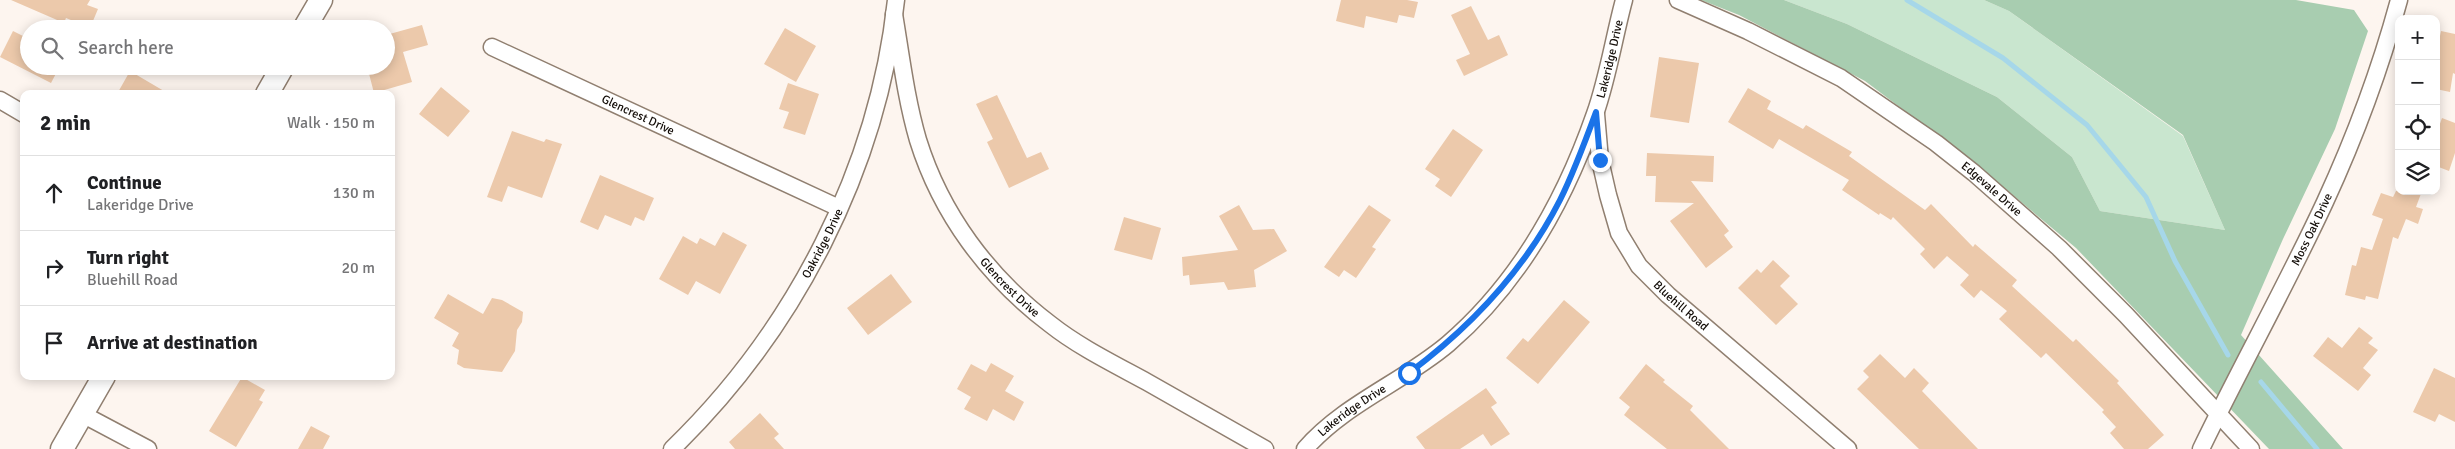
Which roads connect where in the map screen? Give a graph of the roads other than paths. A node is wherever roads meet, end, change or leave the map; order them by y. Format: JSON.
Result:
{"nodes":[{"id":1,"x":1624,"y":0,"type":"edge"},
{"id":2,"x":1678,"y":0,"type":"edge"},
{"id":3,"x":2399,"y":0,"type":"edge"},
{"id":4,"x":317,"y":1,"type":"edge"},
{"id":5,"x":895,"y":7,"type":"edge"},
{"id":6,"x":308,"y":20,"type":"edge"},
{"id":7,"x":492,"y":47,"type":"dead end"},
{"id":8,"x":278,"y":75,"type":"edge"},
{"id":9,"x":269,"y":90,"type":"edge"},
{"id":10,"x":0,"y":100,"type":"edge"},
{"id":11,"x":20,"y":112,"type":"edge"},
{"id":12,"x":1596,"y":112,"type":"junction"},
{"id":13,"x":839,"y":208,"type":"junction"},
{"id":14,"x":102,"y":380,"type":"edge"},
{"id":15,"x":2218,"y":413,"type":"junction"},
{"id":16,"x":82,"y":414,"type":"junction"},
{"id":17,"x":62,"y":449,"type":"edge"},
{"id":18,"x":148,"y":449,"type":"edge"},
{"id":19,"x":672,"y":449,"type":"edge"},
{"id":20,"x":1265,"y":449,"type":"edge"},
{"id":21,"x":1305,"y":449,"type":"edge"},
{"id":22,"x":1848,"y":449,"type":"edge"},
{"id":23,"x":2201,"y":449,"type":"edge"},
{"id":24,"x":2251,"y":449,"type":"edge"}],
"edges":[{"from":1,"to":12,"type":"street","name":"Lakeridge Drive"},
{"from":2,"to":15,"type":"street","name":"Edgevale Drive"},
{"from":3,"to":15,"type":"street","name":"Moss Oak Drive"},
{"from":4,"to":6,"type":"main road"},
{"from":5,"to":13,"type":"street","name":"Oakridge Drive"},
{"from":5,"to":20,"type":"street","name":"Glencrest Drive"},
{"from":7,"to":13,"type":"street","name":"Glencrest Drive"},
{"from":8,"to":9,"type":"main road"},
{"from":10,"to":11,"type":"street"},
{"from":12,"to":21,"type":"street","name":"Lakeridge Drive"},
{"from":12,"to":22,"type":"street","name":"Bluehill Road"},
{"from":13,"to":19,"type":"street","name":"Oakridge Drive"},
{"from":14,"to":16,"type":"main road"},
{"from":15,"to":23,"type":"street","name":"Moss Oak Drive"},
{"from":15,"to":24,"type":"street","name":"Edgevale Drive"},
{"from":16,"to":17,"type":"main road"},
{"from":16,"to":18,"type":"street"}]}
